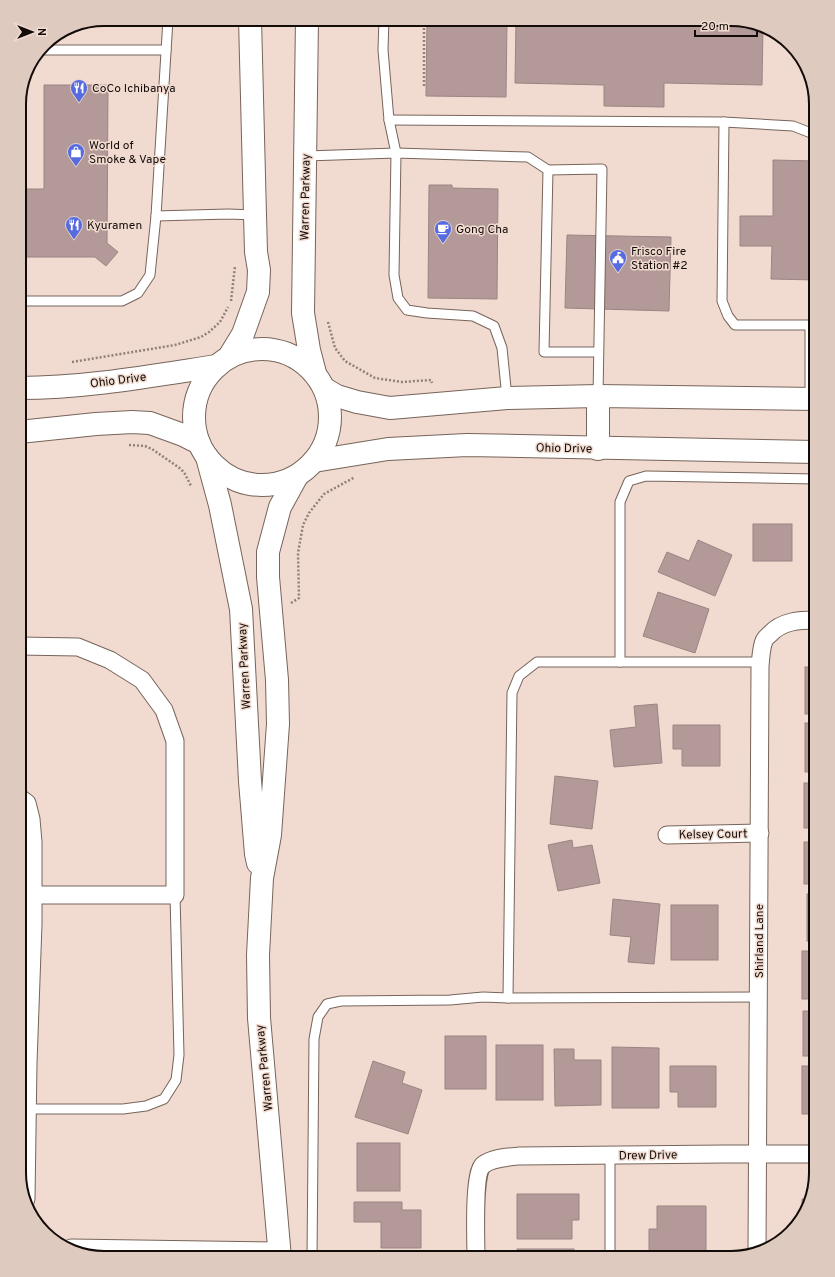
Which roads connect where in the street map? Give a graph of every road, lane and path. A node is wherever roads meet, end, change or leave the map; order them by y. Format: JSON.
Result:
{"nodes":[{"id":1,"x":168,"y":26,"type":"edge"},
{"id":2,"x":250,"y":26,"type":"edge"},
{"id":3,"x":307,"y":26,"type":"edge"},
{"id":4,"x":384,"y":26,"type":"edge"},
{"id":5,"x":424,"y":26,"type":"edge"},
{"id":6,"x":52,"y":50,"type":"edge"},
{"id":7,"x":166,"y":50,"type":"junction"},
{"id":8,"x":424,"y":86,"type":"dead end"},
{"id":9,"x":389,"y":120,"type":"junction"},
{"id":10,"x":724,"y":122,"type":"junction"},
{"id":11,"x":809,"y":132,"type":"edge"},
{"id":12,"x":396,"y":153,"type":"junction"},
{"id":13,"x":306,"y":156,"type":"junction"},
{"id":14,"x":548,"y":170,"type":"junction"},
{"id":15,"x":156,"y":216,"type":"junction"},
{"id":16,"x":255,"y":216,"type":"junction"},
{"id":17,"x":256,"y":252,"type":"junction"},
{"id":18,"x":26,"y":301,"type":"edge"},
{"id":19,"x":327,"y":319,"type":"dead end"},
{"id":20,"x":809,"y":325,"type":"edge"},
{"id":21,"x":598,"y":352,"type":"junction"},
{"id":22,"x":223,"y":362,"type":"junction"},
{"id":23,"x":68,"y":363,"type":"dead end"},
{"id":24,"x":320,"y":381,"type":"junction"},
{"id":25,"x":26,"y":388,"type":"edge"},
{"id":26,"x":598,"y":396,"type":"junction"},
{"id":27,"x":507,"y":398,"type":"junction"},
{"id":28,"x":809,"y":399,"type":"edge"},
{"id":29,"x":436,"y":403,"type":"junction"},
{"id":30,"x":26,"y":431,"type":"edge"},
{"id":31,"x":126,"y":444,"type":"dead end"},
{"id":32,"x":598,"y":449,"type":"junction"},
{"id":33,"x":203,"y":450,"type":"junction"},
{"id":34,"x":809,"y":452,"type":"edge"},
{"id":35,"x":314,"y":461,"type":"junction"},
{"id":36,"x":297,"y":476,"type":"junction"},
{"id":37,"x":360,"y":476,"type":"dead end"},
{"id":38,"x":809,"y":479,"type":"edge"},
{"id":39,"x":194,"y":493,"type":"dead end"},
{"id":40,"x":272,"y":614,"type":"junction"},
{"id":41,"x":809,"y":620,"type":"edge"},
{"id":42,"x":26,"y":646,"type":"edge"},
{"id":43,"x":620,"y":662,"type":"junction"},
{"id":44,"x":761,"y":662,"type":"junction"},
{"id":45,"x":26,"y":802,"type":"edge"},
{"id":46,"x":760,"y":833,"type":"junction"},
{"id":47,"x":667,"y":835,"type":"dead end"},
{"id":48,"x":262,"y":878,"type":"junction"},
{"id":49,"x":33,"y":895,"type":"junction"},
{"id":50,"x":175,"y":895,"type":"junction"},
{"id":51,"x":26,"y":924,"type":"edge"},
{"id":52,"x":759,"y":997,"type":"junction"},
{"id":53,"x":508,"y":998,"type":"junction"},
{"id":54,"x":26,"y":1098,"type":"edge"},
{"id":55,"x":27,"y":1109,"type":"junction"},
{"id":56,"x":758,"y":1154,"type":"junction"},
{"id":57,"x":809,"y":1154,"type":"edge"},
{"id":58,"x":610,"y":1155,"type":"junction"},
{"id":59,"x":26,"y":1176,"type":"edge"},
{"id":60,"x":757,"y":1246,"type":"edge"},
{"id":61,"x":87,"y":1249,"type":"edge"},
{"id":62,"x":161,"y":1251,"type":"edge"},
{"id":63,"x":280,"y":1251,"type":"edge"},
{"id":64,"x":312,"y":1251,"type":"edge"},
{"id":65,"x":476,"y":1251,"type":"edge"},
{"id":66,"x":610,"y":1251,"type":"edge"}],
"edges":[{"from":1,"to":7,"type":"lane"},
{"from":2,"to":16,"type":"main road"},
{"from":3,"to":13,"type":"main road","name":"Warren Parkway"},
{"from":4,"to":9,"type":"lane"},
{"from":5,"to":8,"type":"path"},
{"from":6,"to":7,"type":"lane"},
{"from":7,"to":15,"type":"lane"},
{"from":9,"to":10,"type":"lane"},
{"from":9,"to":12,"type":"lane"},
{"from":10,"to":11,"type":"lane"},
{"from":10,"to":20,"type":"lane"},
{"from":12,"to":13,"type":"lane"},
{"from":12,"to":14,"type":"lane"},
{"from":12,"to":27,"type":"lane"},
{"from":13,"to":24,"type":"main road","name":"Warren Parkway"},
{"from":14,"to":21,"type":"lane"},
{"from":14,"to":21,"type":"lane"},
{"from":15,"to":16,"type":"lane"},
{"from":15,"to":18,"type":"lane"},
{"from":16,"to":17,"type":"main road"},
{"from":17,"to":22,"type":"main road"},
{"from":17,"to":23,"type":"path"},
{"from":19,"to":29,"type":"path"},
{"from":21,"to":26,"type":"lane"},
{"from":22,"to":24,"type":"main road"},
{"from":22,"to":25,"type":"main road","name":"Ohio Drive"},
{"from":22,"to":33,"type":"main road"},
{"from":24,"to":29,"type":"main road"},
{"from":24,"to":35,"type":"main road"},
{"from":26,"to":27,"type":"main road"},
{"from":26,"to":28,"type":"main road"},
{"from":26,"to":32,"type":"main road"},
{"from":27,"to":29,"type":"main road"},
{"from":30,"to":33,"type":"main road"},
{"from":31,"to":39,"type":"path"},
{"from":32,"to":34,"type":"main road","name":"Ohio Drive"},
{"from":32,"to":35,"type":"main road","name":"Ohio Drive"},
{"from":33,"to":36,"type":"main road"},
{"from":33,"to":48,"type":"main road","name":"Warren Parkway"},
{"from":35,"to":36,"type":"main road"},
{"from":36,"to":40,"type":"main road","name":"Warren Parkway"},
{"from":37,"to":40,"type":"path"},
{"from":38,"to":43,"type":"lane"},
{"from":40,"to":48,"type":"main road","name":"Warren Parkway"},
{"from":41,"to":44,"type":"street","name":"Shirland Lane"},
{"from":42,"to":50,"type":"street"},
{"from":43,"to":44,"type":"lane"},
{"from":43,"to":53,"type":"lane"},
{"from":44,"to":46,"type":"street","name":"Shirland Lane"},
{"from":45,"to":49,"type":"street"},
{"from":46,"to":47,"type":"street","name":"Kelsey Court"},
{"from":46,"to":52,"type":"street","name":"Shirland Lane"},
{"from":48,"to":63,"type":"main road","name":"Warren Parkway"},
{"from":49,"to":50,"type":"street"},
{"from":49,"to":51,"type":"street"},
{"from":50,"to":55,"type":"lane"},
{"from":52,"to":53,"type":"lane"},
{"from":52,"to":56,"type":"street","name":"Shirland Lane"},
{"from":53,"to":64,"type":"lane"},
{"from":54,"to":55,"type":"street"},
{"from":55,"to":59,"type":"street"},
{"from":56,"to":57,"type":"street","name":"Drew Drive"},
{"from":56,"to":58,"type":"street","name":"Drew Drive"},
{"from":56,"to":60,"type":"street","name":"Shirland Lane"},
{"from":58,"to":65,"type":"street","name":"Drew Drive"},
{"from":58,"to":66,"type":"lane"},
{"from":61,"to":62,"type":"street"}]}
